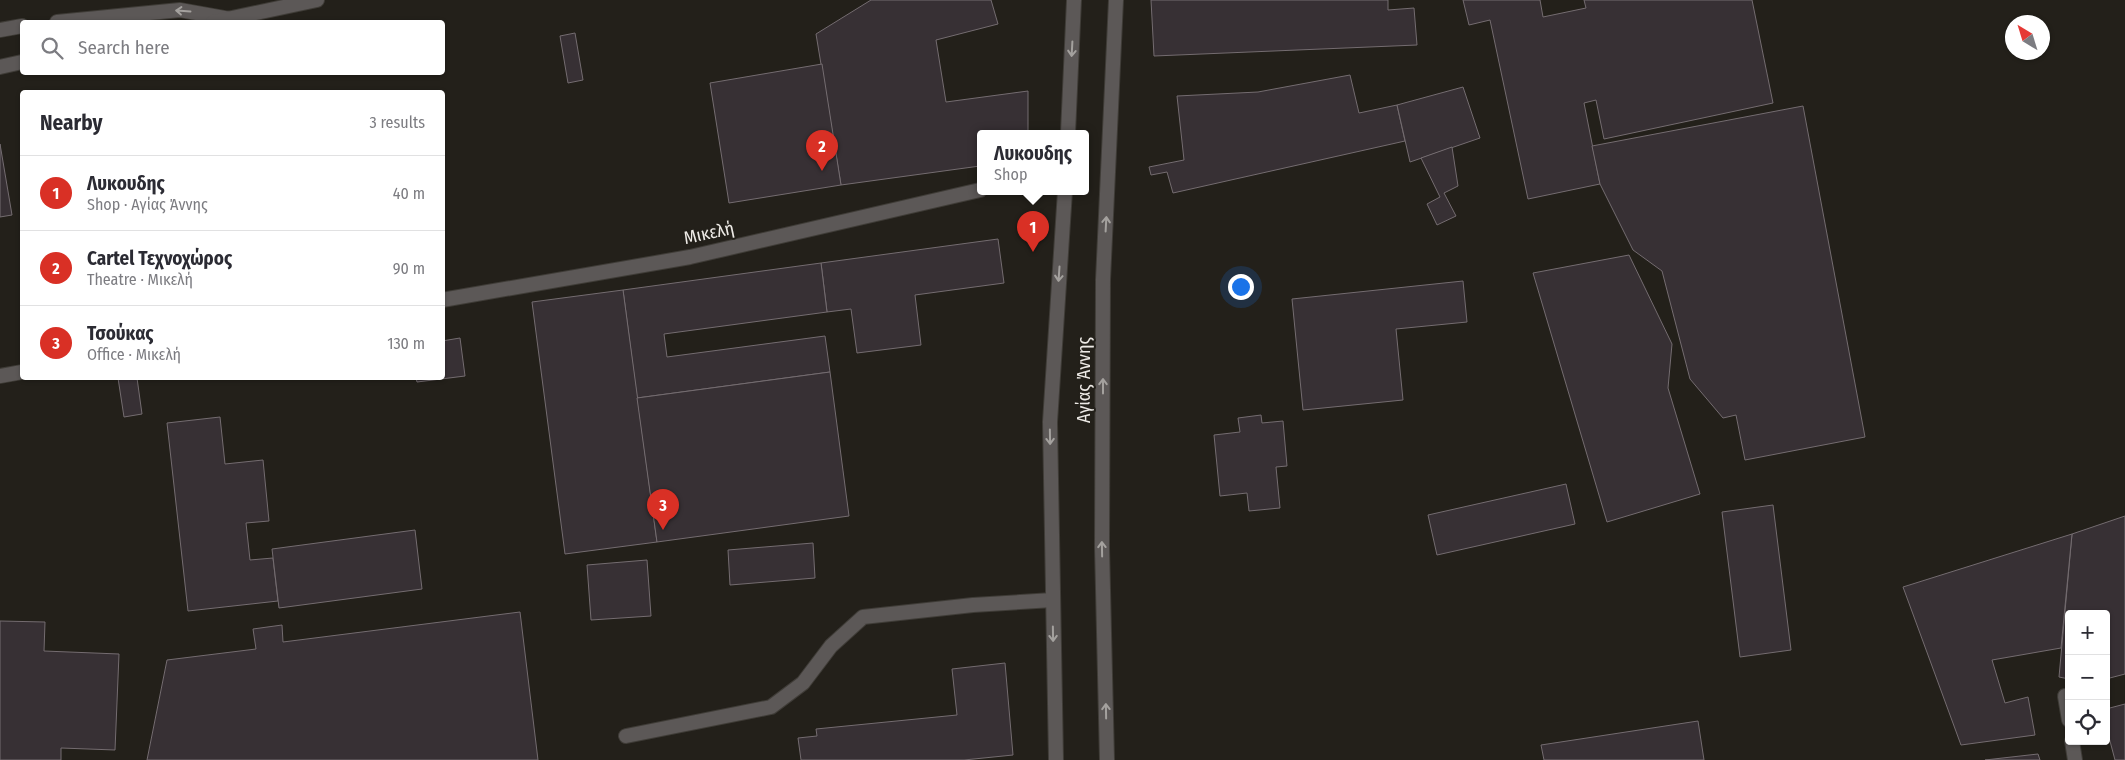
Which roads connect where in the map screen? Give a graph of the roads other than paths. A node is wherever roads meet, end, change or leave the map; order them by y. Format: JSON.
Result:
{"nodes":[{"id":1,"x":318,"y":0,"type":"edge"},
{"id":2,"x":1074,"y":0,"type":"edge"},
{"id":3,"x":1116,"y":0,"type":"edge"},
{"id":4,"x":231,"y":19,"type":"junction"},
{"id":5,"x":78,"y":20,"type":"edge"},
{"id":6,"x":225,"y":20,"type":"edge"},
{"id":7,"x":20,"y":26,"type":"edge"},
{"id":8,"x":0,"y":30,"type":"edge"},
{"id":9,"x":20,"y":62,"type":"edge"},
{"id":10,"x":0,"y":67,"type":"edge"},
{"id":11,"x":1068,"y":130,"type":"edge"},
{"id":12,"x":977,"y":191,"type":"edge"},
{"id":13,"x":1065,"y":195,"type":"edge"},
{"id":14,"x":445,"y":299,"type":"edge"},
{"id":15,"x":20,"y":372,"type":"edge"},
{"id":16,"x":0,"y":376,"type":"edge"},
{"id":17,"x":1053,"y":600,"type":"junction"},
{"id":18,"x":626,"y":736,"type":"dead end"},
{"id":19,"x":2073,"y":745,"type":"edge"},
{"id":20,"x":1056,"y":760,"type":"edge"},
{"id":21,"x":1107,"y":760,"type":"edge"},
{"id":22,"x":2075,"y":760,"type":"edge"}],
"edges":[{"from":1,"to":4,"type":"street"},
{"from":2,"to":11,"type":"street","one_way":true},
{"from":21,"to":3,"type":"street","name":"Αγίας Άννης","one_way":true},
{"from":4,"to":5,"type":"street","one_way":true},
{"from":4,"to":6,"type":"street"},
{"from":7,"to":8,"type":"street"},
{"from":9,"to":10,"type":"street"},
{"from":12,"to":14,"type":"street","name":"Μικελή"},
{"from":13,"to":17,"type":"street","name":"Αγίας Άννης","one_way":true},
{"from":15,"to":16,"type":"street"},
{"from":17,"to":18,"type":"street"},
{"from":17,"to":20,"type":"street","name":"Αγίας Άννης","one_way":true},
{"from":19,"to":22,"type":"street"}]}
